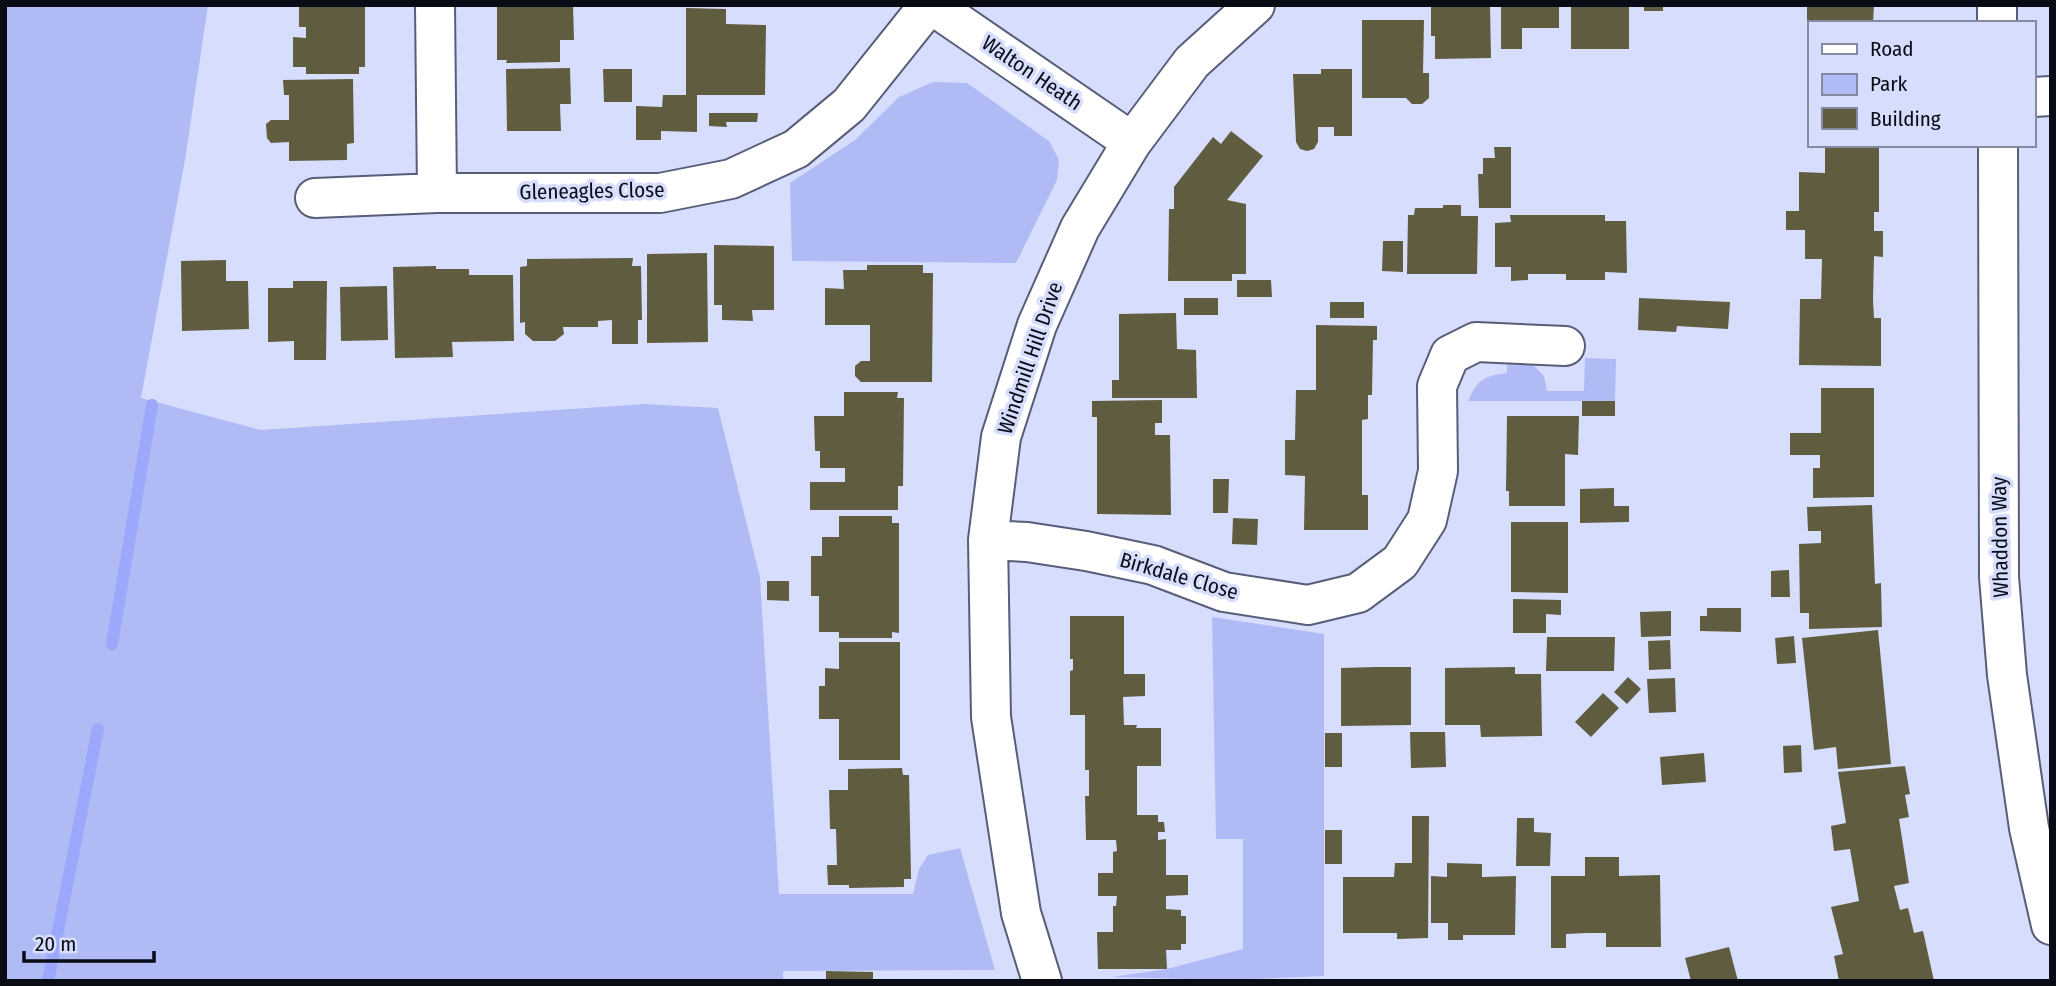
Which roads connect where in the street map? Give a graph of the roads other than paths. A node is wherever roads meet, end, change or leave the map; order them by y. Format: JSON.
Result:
{"nodes":[{"id":1,"x":435,"y":5,"type":"edge"},
{"id":2,"x":930,"y":5,"type":"edge"},
{"id":3,"x":1255,"y":5,"type":"edge"},
{"id":4,"x":1132,"y":142,"type":"junction"},
{"id":5,"x":1998,"y":147,"type":"edge"},
{"id":6,"x":437,"y":193,"type":"junction"},
{"id":7,"x":315,"y":198,"type":"dead end"},
{"id":8,"x":1565,"y":346,"type":"dead end"},
{"id":9,"x":988,"y":540,"type":"junction"},
{"id":10,"x":2051,"y":925,"type":"edge"},
{"id":11,"x":1042,"y":981,"type":"edge"}],
"edges":[{"from":1,"to":6,"type":"street"},
{"from":2,"to":4,"type":"street","name":"Walton Heath"},
{"from":2,"to":6,"type":"street","name":"Gleneagles Close"},
{"from":3,"to":4,"type":"street","name":"Windmill Hill Drive"},
{"from":4,"to":9,"type":"street","name":"Windmill Hill Drive"},
{"from":5,"to":10,"type":"street","name":"Whaddon Way"},
{"from":6,"to":7,"type":"street","name":"Gleneagles Close"},
{"from":8,"to":9,"type":"street","name":"Birkdale Close"},
{"from":9,"to":11,"type":"street","name":"Windmill Hill Drive"}]}
